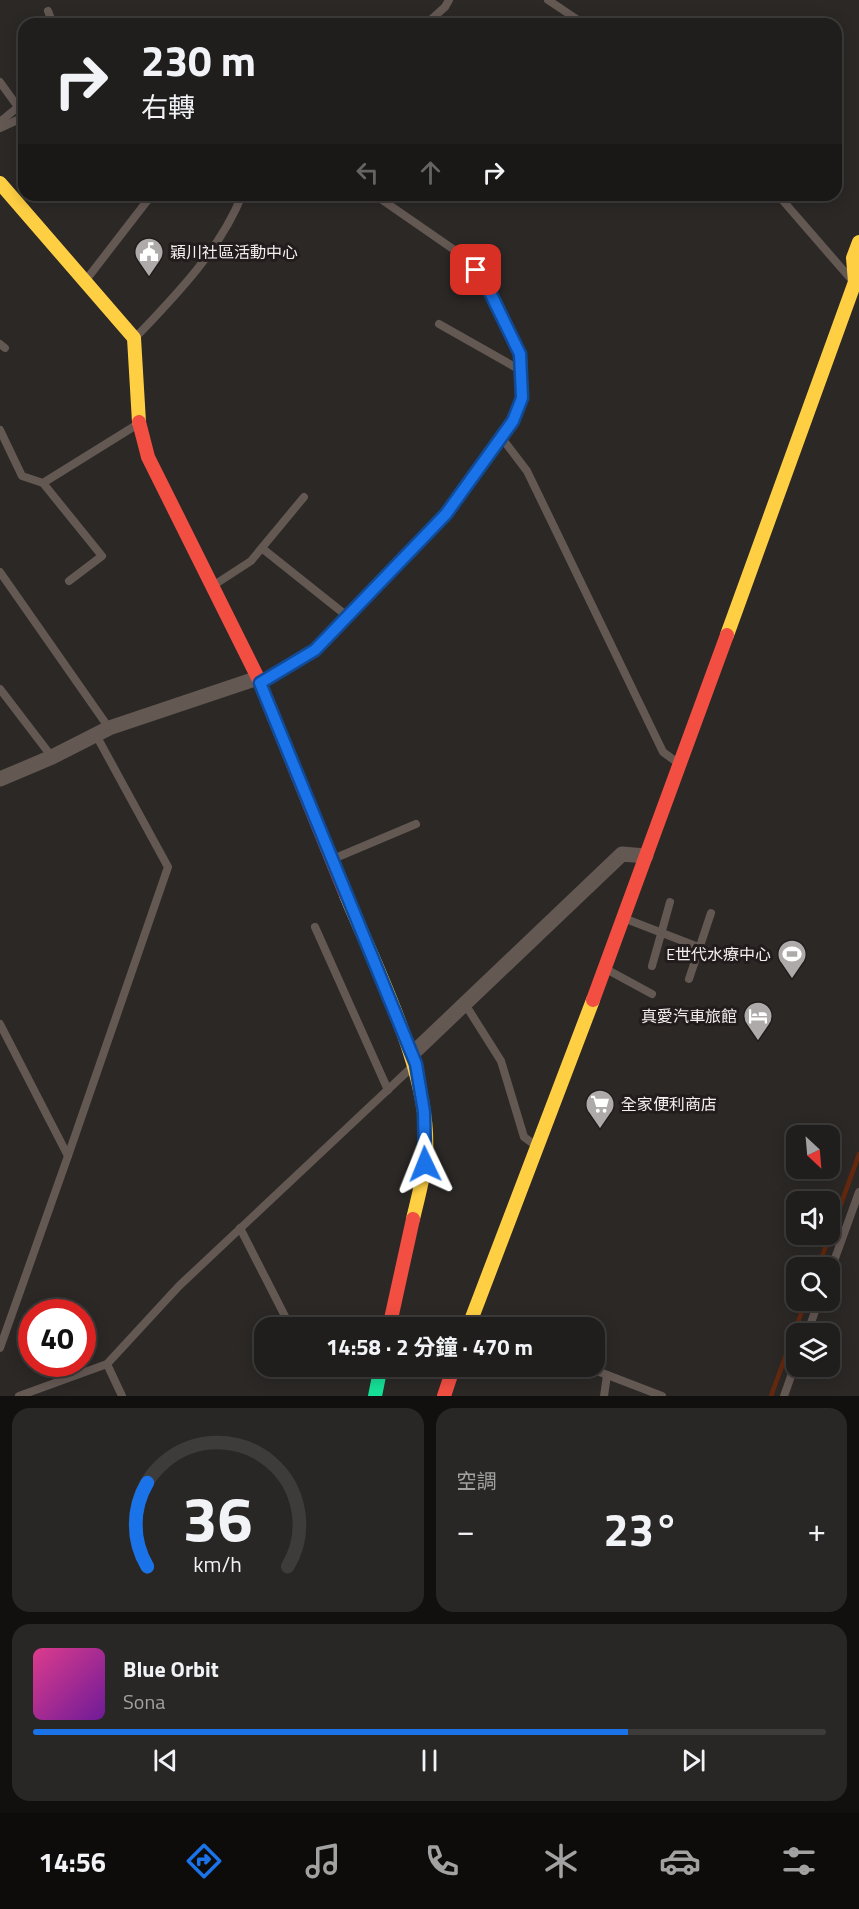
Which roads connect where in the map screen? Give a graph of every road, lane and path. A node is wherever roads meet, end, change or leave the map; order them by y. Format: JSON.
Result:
{"nodes":[{"id":1,"x":449,"y":0,"type":"edge"},
{"id":2,"x":548,"y":0,"type":"edge"},
{"id":3,"x":48,"y":11,"type":"dead end"},
{"id":4,"x":51,"y":18,"type":"edge"},
{"id":5,"x":433,"y":18,"type":"edge"},
{"id":6,"x":575,"y":18,"type":"edge"},
{"id":7,"x":0,"y":82,"type":"edge"},
{"id":8,"x":18,"y":120,"type":"edge"},
{"id":9,"x":0,"y":122,"type":"edge"},
{"id":10,"x":0,"y":128,"type":"edge"},
{"id":11,"x":0,"y":183,"type":"edge"},
{"id":12,"x":147,"y":201,"type":"edge"},
{"id":13,"x":239,"y":201,"type":"edge"},
{"id":14,"x":384,"y":201,"type":"edge"},
{"id":15,"x":783,"y":201,"type":"edge"},
{"id":16,"x":859,"y":242,"type":"edge"},
{"id":17,"x":858,"y":281,"type":"edge"},
{"id":18,"x":85,"y":283,"type":"junction"},
{"id":19,"x":439,"y":324,"type":"dead end"},
{"id":20,"x":134,"y":340,"type":"junction"},
{"id":21,"x":522,"y":371,"type":"junction"},
{"id":22,"x":139,"y":423,"type":"junction"},
{"id":23,"x":0,"y":430,"type":"edge"},
{"id":24,"x":501,"y":437,"type":"junction"},
{"id":25,"x":43,"y":483,"type":"junction"},
{"id":26,"x":304,"y":497,"type":"dead end"},
{"id":27,"x":263,"y":549,"type":"junction"},
{"id":28,"x":0,"y":572,"type":"edge"},
{"id":29,"x":69,"y":580,"type":"dead end"},
{"id":30,"x":212,"y":586,"type":"junction"},
{"id":31,"x":347,"y":616,"type":"junction"},
{"id":32,"x":259,"y":681,"type":"junction"},
{"id":33,"x":0,"y":689,"type":"edge"},
{"id":34,"x":103,"y":731,"type":"junction"},
{"id":35,"x":52,"y":758,"type":"junction"},
{"id":36,"x":680,"y":764,"type":"junction"},
{"id":37,"x":0,"y":779,"type":"edge"},
{"id":38,"x":416,"y":824,"type":"dead end"},
{"id":39,"x":646,"y":856,"type":"junction"},
{"id":40,"x":333,"y":859,"type":"junction"},
{"id":41,"x":670,"y":902,"type":"dead end"},
{"id":42,"x":711,"y":913,"type":"dead end"},
{"id":43,"x":624,"y":918,"type":"junction"},
{"id":44,"x":315,"y":927,"type":"dead end"},
{"id":45,"x":663,"y":934,"type":"junction"},
{"id":46,"x":701,"y":948,"type":"junction"},
{"id":47,"x":652,"y":966,"type":"dead end"},
{"id":48,"x":604,"y":968,"type":"junction"},
{"id":49,"x":689,"y":979,"type":"dead end"},
{"id":50,"x":652,"y":994,"type":"dead end"},
{"id":51,"x":465,"y":1004,"type":"junction"},
{"id":52,"x":0,"y":1024,"type":"edge"},
{"id":53,"x":413,"y":1059,"type":"junction"},
{"id":54,"x":388,"y":1090,"type":"junction"},
{"id":55,"x":536,"y":1145,"type":"junction"},
{"id":56,"x":68,"y":1156,"type":"junction"},
{"id":57,"x":859,"y":1192,"type":"edge"},
{"id":58,"x":240,"y":1228,"type":"junction"},
{"id":59,"x":835,"y":1257,"type":"edge"},
{"id":60,"x":285,"y":1317,"type":"edge"},
{"id":61,"x":391,"y":1317,"type":"edge"},
{"id":62,"x":475,"y":1317,"type":"edge"},
{"id":63,"x":0,"y":1348,"type":"edge"},
{"id":64,"x":107,"y":1364,"type":"junction"},
{"id":65,"x":607,"y":1376,"type":"joint"},
{"id":66,"x":379,"y":1377,"type":"edge"},
{"id":67,"x":450,"y":1377,"type":"edge"},
{"id":68,"x":791,"y":1377,"type":"edge"},
{"id":69,"x":19,"y":1396,"type":"edge"},
{"id":70,"x":122,"y":1396,"type":"edge"},
{"id":71,"x":375,"y":1396,"type":"edge"},
{"id":72,"x":444,"y":1396,"type":"edge"},
{"id":73,"x":604,"y":1396,"type":"edge"},
{"id":74,"x":662,"y":1396,"type":"edge"},
{"id":75,"x":784,"y":1396,"type":"edge"}],
"edges":[{"from":1,"to":5,"type":"lane"},
{"from":2,"to":6,"type":"lane"},
{"from":3,"to":4,"type":"lane"},
{"from":7,"to":9,"type":"lane"},
{"from":8,"to":10,"type":"lane"},
{"from":11,"to":18,"type":"street"},
{"from":12,"to":18,"type":"lane"},
{"from":13,"to":20,"type":"lane"},
{"from":14,"to":21,"type":"lane"},
{"from":15,"to":17,"type":"lane"},
{"from":16,"to":17,"type":"street"},
{"from":17,"to":36,"type":"street"},
{"from":18,"to":20,"type":"street"},
{"from":19,"to":21,"type":"lane"},
{"from":20,"to":22,"type":"street"},
{"from":21,"to":24,"type":"lane"},
{"from":22,"to":25,"type":"lane"},
{"from":22,"to":30,"type":"street"},
{"from":23,"to":25,"type":"lane"},
{"from":24,"to":31,"type":"lane"},
{"from":24,"to":36,"type":"lane"},
{"from":25,"to":29,"type":"lane"},
{"from":26,"to":27,"type":"lane"},
{"from":27,"to":30,"type":"lane"},
{"from":27,"to":31,"type":"lane"},
{"from":28,"to":34,"type":"lane"},
{"from":30,"to":32,"type":"street"},
{"from":31,"to":32,"type":"lane"},
{"from":32,"to":34,"type":"street"},
{"from":32,"to":40,"type":"street"},
{"from":33,"to":35,"type":"lane"},
{"from":34,"to":35,"type":"street"},
{"from":34,"to":56,"type":"lane"},
{"from":35,"to":37,"type":"street"},
{"from":36,"to":39,"type":"street"},
{"from":38,"to":40,"type":"lane"},
{"from":39,"to":43,"type":"street"},
{"from":39,"to":51,"type":"street"},
{"from":40,"to":53,"type":"street"},
{"from":41,"to":45,"type":"lane"},
{"from":42,"to":46,"type":"lane"},
{"from":43,"to":45,"type":"lane"},
{"from":43,"to":48,"type":"street"},
{"from":44,"to":54,"type":"lane"},
{"from":45,"to":46,"type":"lane"},
{"from":45,"to":47,"type":"lane"},
{"from":46,"to":49,"type":"lane"},
{"from":48,"to":50,"type":"lane"},
{"from":48,"to":55,"type":"street"},
{"from":51,"to":53,"type":"street"},
{"from":51,"to":55,"type":"lane"},
{"from":52,"to":56,"type":"lane"},
{"from":53,"to":54,"type":"lane"},
{"from":53,"to":61,"type":"street"},
{"from":54,"to":58,"type":"lane"},
{"from":55,"to":62,"type":"street"},
{"from":56,"to":63,"type":"lane"},
{"from":57,"to":59,"type":"lane"},
{"from":58,"to":60,"type":"lane"},
{"from":58,"to":64,"type":"lane"},
{"from":64,"to":69,"type":"lane"},
{"from":64,"to":70,"type":"lane"},
{"from":65,"to":73,"type":"lane"},
{"from":65,"to":74,"type":"lane"},
{"from":66,"to":71,"type":"street"},
{"from":67,"to":72,"type":"street"},
{"from":68,"to":75,"type":"lane"}]}
